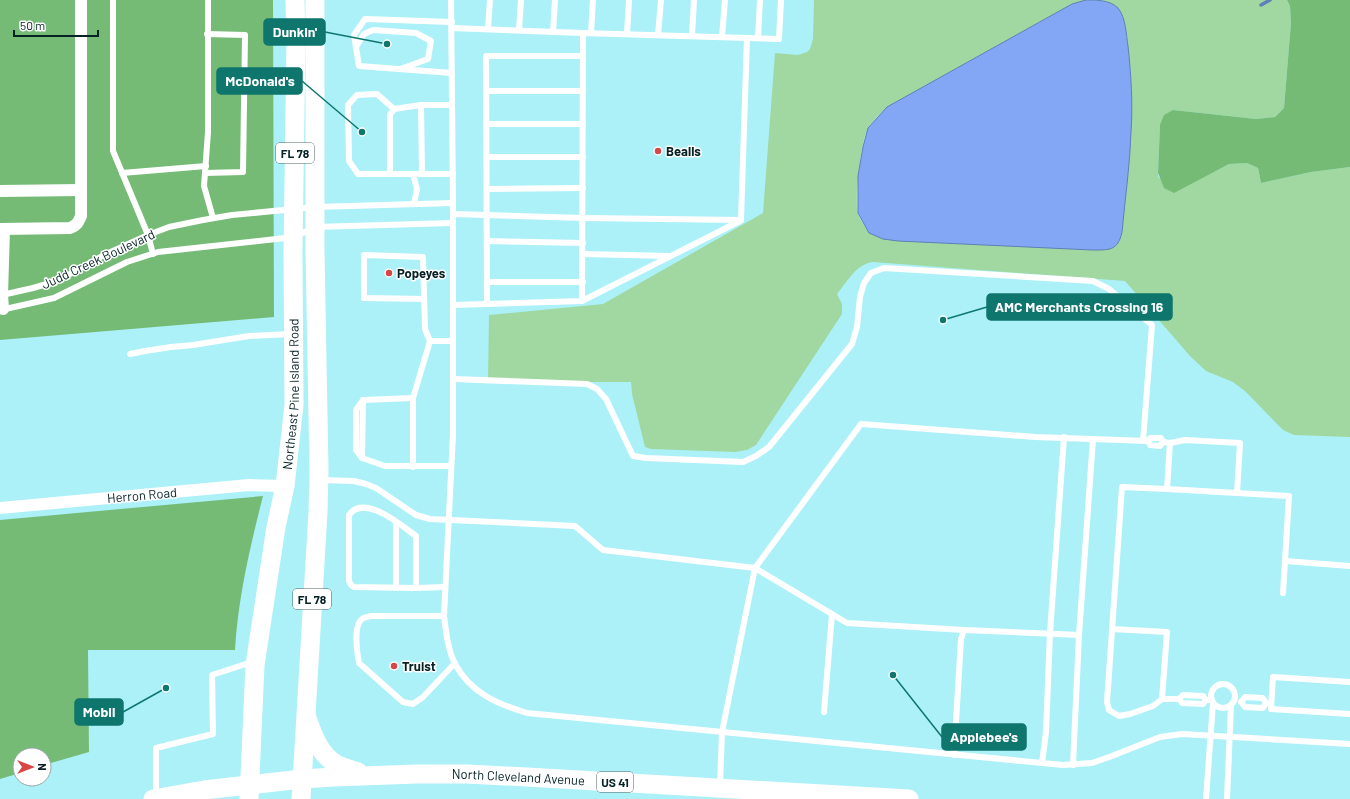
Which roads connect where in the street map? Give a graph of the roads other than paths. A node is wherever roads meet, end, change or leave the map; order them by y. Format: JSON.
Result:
{"nodes":[{"id":1,"x":81,"y":0,"type":"edge"},
{"id":2,"x":113,"y":0,"type":"edge"},
{"id":3,"x":208,"y":0,"type":"edge"},
{"id":4,"x":295,"y":0,"type":"edge"},
{"id":5,"x":315,"y":0,"type":"edge"},
{"id":6,"x":451,"y":0,"type":"edge"},
{"id":7,"x":490,"y":0,"type":"edge"},
{"id":8,"x":521,"y":0,"type":"edge"},
{"id":9,"x":555,"y":0,"type":"edge"},
{"id":10,"x":593,"y":0,"type":"edge"},
{"id":11,"x":629,"y":0,"type":"edge"},
{"id":12,"x":661,"y":0,"type":"edge"},
{"id":13,"x":694,"y":0,"type":"edge"},
{"id":14,"x":725,"y":0,"type":"edge"},
{"id":15,"x":760,"y":0,"type":"edge"},
{"id":16,"x":781,"y":0,"type":"edge"},
{"id":17,"x":452,"y":25,"type":"junction"},
{"id":18,"x":488,"y":29,"type":"junction"},
{"id":19,"x":519,"y":30,"type":"junction"},
{"id":20,"x":553,"y":32,"type":"junction"},
{"id":21,"x":583,"y":33,"type":"junction"},
{"id":22,"x":591,"y":33,"type":"junction"},
{"id":23,"x":207,"y":34,"type":"junction"},
{"id":24,"x":627,"y":34,"type":"junction"},
{"id":25,"x":658,"y":35,"type":"junction"},
{"id":26,"x":692,"y":36,"type":"junction"},
{"id":27,"x":722,"y":37,"type":"junction"},
{"id":28,"x":747,"y":38,"type":"junction"},
{"id":29,"x":758,"y":38,"type":"junction"},
{"id":30,"x":356,"y":47,"type":"junction"},
{"id":31,"x":583,"y":56,"type":"junction"},
{"id":32,"x":402,"y":69,"type":"junction"},
{"id":33,"x":452,"y":73,"type":"junction"},
{"id":34,"x":583,"y":91,"type":"junction"},
{"id":35,"x":486,"y":92,"type":"junction"},
{"id":36,"x":421,"y":104,"type":"junction"},
{"id":37,"x":452,"y":105,"type":"junction"},
{"id":38,"x":394,"y":109,"type":"junction"},
{"id":39,"x":486,"y":124,"type":"junction"},
{"id":40,"x":583,"y":124,"type":"junction"},
{"id":41,"x":487,"y":157,"type":"junction"},
{"id":42,"x":583,"y":157,"type":"junction"},
{"id":43,"x":205,"y":170,"type":"junction"},
{"id":44,"x":122,"y":173,"type":"junction"},
{"id":45,"x":390,"y":174,"type":"junction"},
{"id":46,"x":413,"y":174,"type":"junction"},
{"id":47,"x":422,"y":174,"type":"junction"},
{"id":48,"x":453,"y":174,"type":"junction"},
{"id":49,"x":583,"y":188,"type":"junction"},
{"id":50,"x":487,"y":189,"type":"junction"},
{"id":51,"x":81,"y":190,"type":"junction"},
{"id":52,"x":0,"y":191,"type":"edge"},
{"id":53,"x":453,"y":203,"type":"junction"},
{"id":54,"x":414,"y":204,"type":"junction"},
{"id":55,"x":315,"y":207,"type":"junction"},
{"id":56,"x":294,"y":210,"type":"junction"},
{"id":57,"x":453,"y":214,"type":"junction"},
{"id":58,"x":487,"y":216,"type":"junction"},
{"id":59,"x":214,"y":218,"type":"junction"},
{"id":60,"x":583,"y":218,"type":"junction"},
{"id":61,"x":741,"y":220,"type":"junction"},
{"id":62,"x":453,"y":223,"type":"junction"},
{"id":63,"x":315,"y":227,"type":"junction"},
{"id":64,"x":2,"y":229,"type":"edge"},
{"id":65,"x":148,"y":234,"type":"junction"},
{"id":66,"x":294,"y":237,"type":"junction"},
{"id":67,"x":487,"y":241,"type":"junction"},
{"id":68,"x":583,"y":243,"type":"junction"},
{"id":69,"x":153,"y":254,"type":"junction"},
{"id":70,"x":583,"y":254,"type":"junction"},
{"id":71,"x":671,"y":256,"type":"junction"},
{"id":72,"x":487,"y":282,"type":"junction"},
{"id":73,"x":583,"y":282,"type":"junction"},
{"id":74,"x":1,"y":295,"type":"edge"},
{"id":75,"x":424,"y":299,"type":"junction"},
{"id":76,"x":582,"y":301,"type":"junction"},
{"id":77,"x":487,"y":304,"type":"junction"},
{"id":78,"x":453,"y":305,"type":"junction"},
{"id":79,"x":2,"y":310,"type":"edge"},
{"id":80,"x":294,"y":334,"type":"junction"},
{"id":81,"x":430,"y":341,"type":"junction"},
{"id":82,"x":453,"y":341,"type":"junction"},
{"id":83,"x":130,"y":354,"type":"dead end"},
{"id":84,"x":453,"y":379,"type":"junction"},
{"id":85,"x":413,"y":398,"type":"junction"},
{"id":86,"x":1064,"y":438,"type":"junction"},
{"id":87,"x":1093,"y":439,"type":"junction"},
{"id":88,"x":1145,"y":441,"type":"junction"},
{"id":89,"x":1167,"y":443,"type":"junction"},
{"id":90,"x":451,"y":466,"type":"junction"},
{"id":91,"x":413,"y":467,"type":"junction"},
{"id":92,"x":318,"y":480,"type":"junction"},
{"id":93,"x":285,"y":486,"type":"junction"},
{"id":94,"x":1167,"y":489,"type":"junction"},
{"id":95,"x":1237,"y":493,"type":"junction"},
{"id":96,"x":0,"y":508,"type":"edge"},
{"id":97,"x":448,"y":519,"type":"junction"},
{"id":98,"x":396,"y":522,"type":"junction"},
{"id":99,"x":1285,"y":561,"type":"junction"},
{"id":100,"x":1350,"y":566,"type":"edge"},
{"id":101,"x":755,"y":568,"type":"junction"},
{"id":102,"x":445,"y":587,"type":"junction"},
{"id":103,"x":396,"y":588,"type":"junction"},
{"id":104,"x":416,"y":588,"type":"junction"},
{"id":105,"x":1283,"y":592,"type":"dead end"},
{"id":106,"x":832,"y":614,"type":"junction"},
{"id":107,"x":444,"y":616,"type":"junction"},
{"id":108,"x":1112,"y":629,"type":"junction"},
{"id":109,"x":964,"y":630,"type":"junction"},
{"id":110,"x":1050,"y":633,"type":"junction"},
{"id":111,"x":1078,"y":634,"type":"junction"},
{"id":112,"x":256,"y":661,"type":"junction"},
{"id":113,"x":455,"y":663,"type":"junction"},
{"id":114,"x":1350,"y":682,"type":"edge"},
{"id":115,"x":1162,"y":699,"type":"junction"},
{"id":116,"x":1210,"y":701,"type":"junction"},
{"id":117,"x":1242,"y":702,"type":"junction"},
{"id":118,"x":1232,"y":703,"type":"junction"},
{"id":119,"x":1269,"y":703,"type":"junction"},
{"id":120,"x":824,"y":712,"type":"dead end"},
{"id":121,"x":306,"y":713,"type":"junction"},
{"id":122,"x":1350,"y":714,"type":"edge"},
{"id":123,"x":722,"y":732,"type":"junction"},
{"id":124,"x":1210,"y":736,"type":"junction"},
{"id":125,"x":1230,"y":737,"type":"junction"},
{"id":126,"x":1350,"y":744,"type":"edge"},
{"id":127,"x":954,"y":755,"type":"junction"},
{"id":128,"x":1042,"y":763,"type":"junction"},
{"id":129,"x":1073,"y":764,"type":"junction"},
{"id":130,"x":367,"y":776,"type":"junction"},
{"id":131,"x":302,"y":779,"type":"junction"},
{"id":132,"x":249,"y":792,"type":"edge"},
{"id":133,"x":715,"y":793,"type":"edge"},
{"id":134,"x":840,"y":795,"type":"junction"},
{"id":135,"x":154,"y":799,"type":"edge"},
{"id":136,"x":301,"y":799,"type":"edge"},
{"id":137,"x":788,"y":799,"type":"edge"},
{"id":138,"x":909,"y":799,"type":"edge"},
{"id":139,"x":1206,"y":799,"type":"edge"},
{"id":140,"x":1227,"y":799,"type":"edge"}],
"edges":[{"from":1,"to":51,"type":"street"},
{"from":2,"to":44,"type":"lane"},
{"from":3,"to":23,"type":"lane"},
{"from":4,"to":56,"type":"main road","name":"Northeast Pine Island Road","number":"FL 78"},
{"from":5,"to":55,"type":"main road","name":"Northeast Pine Island Road","number":"FL 78"},
{"from":6,"to":17,"type":"lane"},
{"from":7,"to":18,"type":"lane"},
{"from":8,"to":19,"type":"lane"},
{"from":9,"to":20,"type":"lane"},
{"from":10,"to":22,"type":"lane"},
{"from":11,"to":24,"type":"lane"},
{"from":12,"to":25,"type":"lane"},
{"from":13,"to":26,"type":"lane"},
{"from":14,"to":27,"type":"lane"},
{"from":15,"to":29,"type":"lane"},
{"from":16,"to":29,"type":"lane"},
{"from":17,"to":18,"type":"lane"},
{"from":17,"to":30,"type":"lane"},
{"from":17,"to":33,"type":"lane"},
{"from":18,"to":19,"type":"lane"},
{"from":19,"to":20,"type":"lane"},
{"from":20,"to":21,"type":"lane"},
{"from":21,"to":22,"type":"lane"},
{"from":21,"to":31,"type":"lane"},
{"from":22,"to":24,"type":"lane"},
{"from":23,"to":43,"type":"lane"},
{"from":23,"to":43,"type":"lane"},
{"from":24,"to":25,"type":"lane"},
{"from":25,"to":26,"type":"lane"},
{"from":26,"to":27,"type":"lane"},
{"from":27,"to":28,"type":"lane"},
{"from":28,"to":29,"type":"lane"},
{"from":28,"to":61,"type":"lane"},
{"from":30,"to":32,"type":"lane"},
{"from":30,"to":32,"type":"lane"},
{"from":31,"to":34,"type":"lane"},
{"from":31,"to":35,"type":"lane"},
{"from":32,"to":33,"type":"lane"},
{"from":33,"to":37,"type":"lane"},
{"from":34,"to":35,"type":"lane"},
{"from":34,"to":40,"type":"lane"},
{"from":35,"to":39,"type":"lane"},
{"from":36,"to":37,"type":"lane"},
{"from":36,"to":38,"type":"lane"},
{"from":36,"to":47,"type":"lane"},
{"from":37,"to":48,"type":"lane"},
{"from":38,"to":45,"type":"lane"},
{"from":38,"to":45,"type":"lane"},
{"from":39,"to":40,"type":"lane"},
{"from":39,"to":41,"type":"lane"},
{"from":40,"to":42,"type":"lane"},
{"from":41,"to":42,"type":"lane"},
{"from":41,"to":50,"type":"lane"},
{"from":42,"to":49,"type":"lane"},
{"from":43,"to":44,"type":"lane"},
{"from":43,"to":59,"type":"lane"},
{"from":44,"to":65,"type":"lane"},
{"from":45,"to":46,"type":"lane"},
{"from":46,"to":47,"type":"lane"},
{"from":46,"to":54,"type":"lane"},
{"from":47,"to":48,"type":"lane"},
{"from":48,"to":53,"type":"lane"},
{"from":49,"to":50,"type":"lane"},
{"from":49,"to":60,"type":"lane"},
{"from":50,"to":58,"type":"lane"},
{"from":51,"to":52,"type":"street"},
{"from":51,"to":64,"type":"street"},
{"from":53,"to":54,"type":"lane","name":"Judd Creek Boulevard"},
{"from":53,"to":57,"type":"lane"},
{"from":54,"to":55,"type":"lane","name":"Judd Creek Boulevard"},
{"from":55,"to":56,"type":"lane","name":"Judd Creek Boulevard"},
{"from":55,"to":63,"type":"main road","name":"Northeast Pine Island Road","number":"FL 78"},
{"from":56,"to":59,"type":"lane","name":"Judd Creek Boulevard"},
{"from":56,"to":66,"type":"main road","name":"Northeast Pine Island Road","number":"FL 78"},
{"from":57,"to":58,"type":"lane"},
{"from":57,"to":62,"type":"lane"},
{"from":58,"to":60,"type":"lane"},
{"from":58,"to":67,"type":"lane"},
{"from":59,"to":65,"type":"lane","name":"Judd Creek Boulevard"},
{"from":60,"to":61,"type":"lane"},
{"from":60,"to":68,"type":"lane"},
{"from":61,"to":71,"type":"lane"},
{"from":62,"to":63,"type":"lane"},
{"from":62,"to":78,"type":"lane"},
{"from":63,"to":66,"type":"lane","name":"Judd Creek Boulevard"},
{"from":63,"to":92,"type":"main road","name":"Northeast Pine Island Road","number":"FL 78"},
{"from":64,"to":74,"type":"street"},
{"from":65,"to":69,"type":"lane"},
{"from":65,"to":74,"type":"lane","name":"Judd Creek Boulevard"},
{"from":66,"to":69,"type":"lane","name":"Judd Creek Boulevard"},
{"from":66,"to":80,"type":"main road","name":"Northeast Pine Island Road","number":"FL 78"},
{"from":67,"to":68,"type":"lane"},
{"from":67,"to":72,"type":"lane"},
{"from":68,"to":70,"type":"lane"},
{"from":69,"to":79,"type":"lane","name":"Judd Creek Boulevard"},
{"from":70,"to":71,"type":"lane"},
{"from":70,"to":73,"type":"lane"},
{"from":71,"to":76,"type":"lane"},
{"from":72,"to":73,"type":"lane"},
{"from":72,"to":77,"type":"lane"},
{"from":73,"to":76,"type":"lane"},
{"from":74,"to":79,"type":"street"},
{"from":75,"to":75,"type":"lane"},
{"from":75,"to":81,"type":"lane"},
{"from":76,"to":77,"type":"lane"},
{"from":77,"to":78,"type":"lane"},
{"from":78,"to":82,"type":"lane"},
{"from":80,"to":83,"type":"lane"},
{"from":80,"to":93,"type":"main road","name":"Northeast Pine Island Road","number":"FL 78"},
{"from":81,"to":82,"type":"lane"},
{"from":81,"to":85,"type":"lane"},
{"from":82,"to":84,"type":"lane"},
{"from":84,"to":88,"type":"lane"},
{"from":84,"to":90,"type":"lane"},
{"from":85,"to":91,"type":"lane"},
{"from":85,"to":91,"type":"lane"},
{"from":86,"to":87,"type":"lane"},
{"from":86,"to":101,"type":"lane"},
{"from":86,"to":110,"type":"lane"},
{"from":87,"to":88,"type":"lane"},
{"from":87,"to":111,"type":"lane"},
{"from":88,"to":89,"type":"lane"},
{"from":89,"to":94,"type":"lane"},
{"from":89,"to":95,"type":"lane"},
{"from":90,"to":91,"type":"lane"},
{"from":90,"to":97,"type":"lane"},
{"from":92,"to":97,"type":"lane"},
{"from":92,"to":121,"type":"main road","name":"Northeast Pine Island Road","number":"FL 78"},
{"from":93,"to":96,"type":"street","name":"Herron Road"},
{"from":93,"to":112,"type":"main road","name":"Northeast Pine Island Road","number":"FL 78"},
{"from":94,"to":95,"type":"lane"},
{"from":94,"to":108,"type":"lane"},
{"from":95,"to":99,"type":"lane"},
{"from":97,"to":101,"type":"lane"},
{"from":97,"to":102,"type":"lane"},
{"from":98,"to":103,"type":"lane"},
{"from":98,"to":103,"type":"lane"},
{"from":98,"to":104,"type":"lane"},
{"from":99,"to":100,"type":"lane"},
{"from":99,"to":105,"type":"lane"},
{"from":101,"to":106,"type":"lane"},
{"from":101,"to":123,"type":"lane"},
{"from":102,"to":104,"type":"lane"},
{"from":102,"to":107,"type":"lane"},
{"from":103,"to":104,"type":"lane"},
{"from":106,"to":109,"type":"lane"},
{"from":106,"to":120,"type":"lane"},
{"from":107,"to":113,"type":"lane"},
{"from":107,"to":113,"type":"lane"},
{"from":108,"to":115,"type":"lane"},
{"from":108,"to":115,"type":"lane"},
{"from":109,"to":110,"type":"lane"},
{"from":109,"to":127,"type":"lane"},
{"from":110,"to":111,"type":"lane"},
{"from":110,"to":128,"type":"lane"},
{"from":111,"to":129,"type":"lane"},
{"from":112,"to":132,"type":"main road","name":"Northeast Pine Island Road","number":"FL 78"},
{"from":112,"to":135,"type":"lane"},
{"from":113,"to":123,"type":"lane"},
{"from":114,"to":119,"type":"lane"},
{"from":115,"to":116,"type":"lane"},
{"from":116,"to":118,"type":"lane"},
{"from":116,"to":118,"type":"lane"},
{"from":116,"to":124,"type":"lane"},
{"from":117,"to":118,"type":"lane"},
{"from":117,"to":119,"type":"lane"},
{"from":117,"to":119,"type":"lane"},
{"from":118,"to":125,"type":"lane"},
{"from":119,"to":122,"type":"lane"},
{"from":121,"to":130,"type":"main road"},
{"from":121,"to":131,"type":"main road","name":"Northeast Pine Island Road","number":"FL 78"},
{"from":123,"to":127,"type":"lane"},
{"from":123,"to":133,"type":"lane"},
{"from":124,"to":125,"type":"lane"},
{"from":124,"to":129,"type":"lane"},
{"from":124,"to":139,"type":"lane"},
{"from":125,"to":126,"type":"lane"},
{"from":125,"to":140,"type":"lane"},
{"from":127,"to":128,"type":"lane"},
{"from":128,"to":129,"type":"lane"},
{"from":130,"to":131,"type":"main road","name":"North Cleveland Avenue","number":"US 41"},
{"from":130,"to":133,"type":"main road","name":"North Cleveland Avenue","number":"US 41"},
{"from":131,"to":132,"type":"main road","name":"North Cleveland Avenue","number":"US 41"},
{"from":131,"to":136,"type":"main road","number":"FL 78"},
{"from":132,"to":135,"type":"main road","name":"North Cleveland Avenue","number":"US 41"},
{"from":133,"to":134,"type":"main road","name":"North Cleveland Avenue","number":"US 41"},
{"from":134,"to":137,"type":"main road"},
{"from":134,"to":138,"type":"main road","name":"North Cleveland Avenue","number":"US 41"}]}
